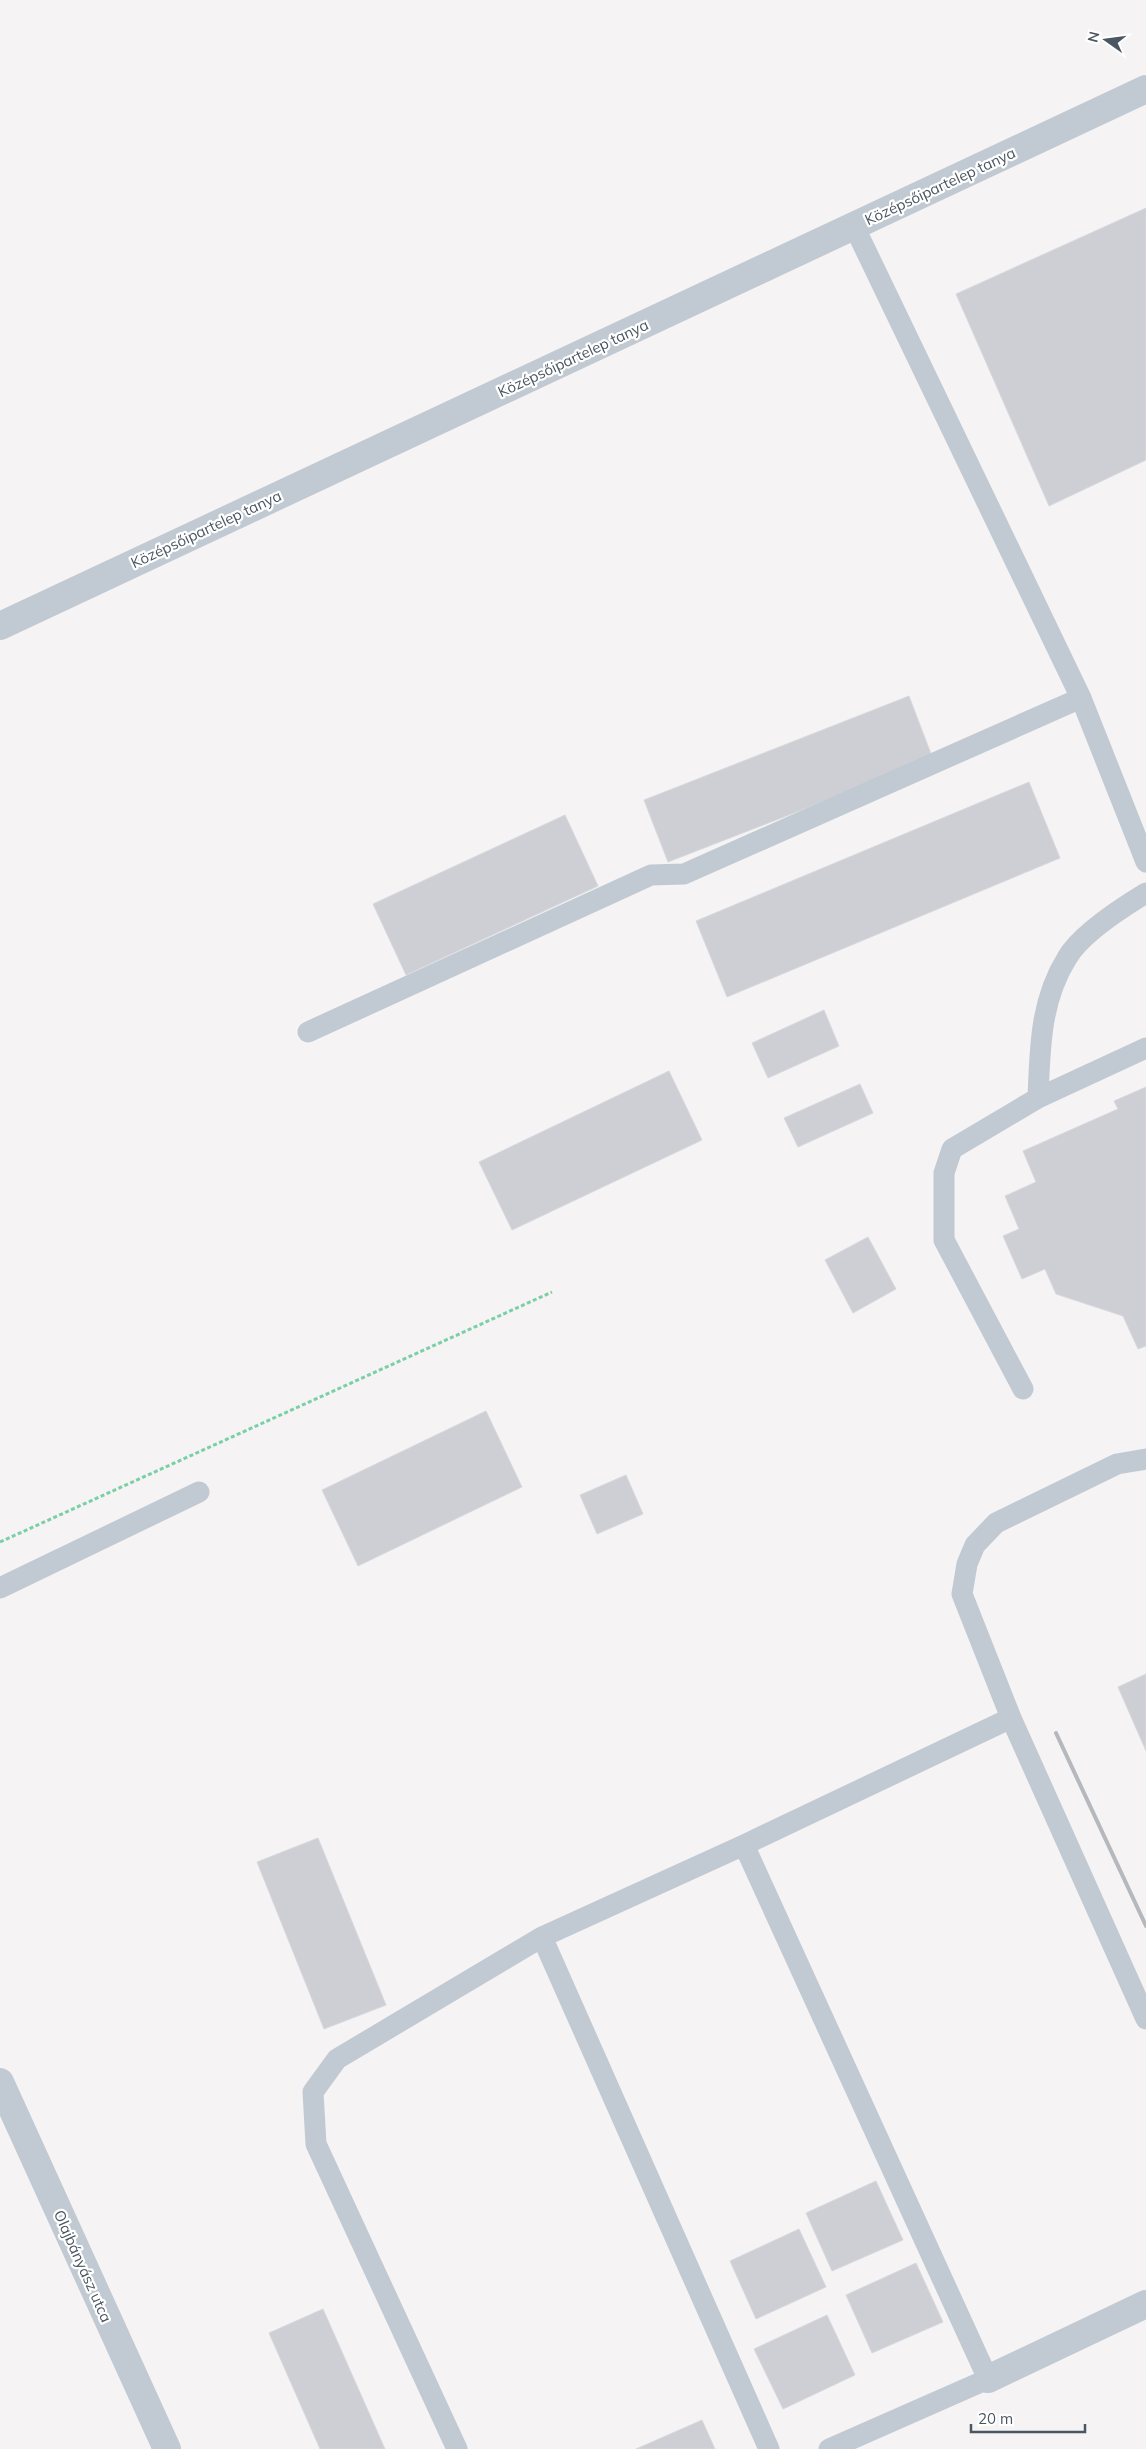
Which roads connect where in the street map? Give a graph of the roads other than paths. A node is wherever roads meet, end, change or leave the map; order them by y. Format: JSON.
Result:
{"nodes":[{"id":1,"x":1146,"y":89,"type":"edge"},
{"id":2,"x":854,"y":226,"type":"junction"},
{"id":3,"x":0,"y":626,"type":"edge"},
{"id":4,"x":1081,"y":698,"type":"junction"},
{"id":5,"x":1146,"y":862,"type":"edge"},
{"id":6,"x":1146,"y":893,"type":"edge"},
{"id":7,"x":308,"y":1032,"type":"dead end"},
{"id":8,"x":1146,"y":1048,"type":"edge"},
{"id":9,"x":1038,"y":1098,"type":"junction"},
{"id":10,"x":1023,"y":1389,"type":"dead end"},
{"id":11,"x":1146,"y":1458,"type":"edge"},
{"id":12,"x":199,"y":1492,"type":"dead end"},
{"id":13,"x":0,"y":1588,"type":"edge"},
{"id":14,"x":1011,"y":1718,"type":"junction"},
{"id":15,"x":744,"y":1845,"type":"junction"},
{"id":16,"x":542,"y":1937,"type":"junction"},
{"id":17,"x":1146,"y":2019,"type":"edge"},
{"id":18,"x":0,"y":2082,"type":"edge"},
{"id":19,"x":1146,"y":2304,"type":"edge"},
{"id":20,"x":988,"y":2379,"type":"junction"},
{"id":21,"x":167,"y":2449,"type":"edge"},
{"id":22,"x":457,"y":2449,"type":"edge"},
{"id":23,"x":769,"y":2449,"type":"edge"},
{"id":24,"x":830,"y":2449,"type":"edge"}],
"edges":[{"from":1,"to":2,"type":"street","name":"Középsőipartelep tanya"},
{"from":2,"to":3,"type":"street","name":"Középsőipartelep tanya"},
{"from":2,"to":4,"type":"lane"},
{"from":4,"to":5,"type":"lane"},
{"from":4,"to":7,"type":"lane"},
{"from":6,"to":9,"type":"lane"},
{"from":8,"to":9,"type":"lane"},
{"from":9,"to":10,"type":"lane"},
{"from":11,"to":14,"type":"lane"},
{"from":12,"to":13,"type":"lane"},
{"from":14,"to":15,"type":"lane"},
{"from":14,"to":17,"type":"lane"},
{"from":15,"to":16,"type":"lane"},
{"from":15,"to":20,"type":"lane"},
{"from":16,"to":22,"type":"lane"},
{"from":16,"to":23,"type":"lane"},
{"from":18,"to":21,"type":"street","name":"Olajbányász utca"},
{"from":19,"to":20,"type":"street"},
{"from":20,"to":24,"type":"lane"}]}
